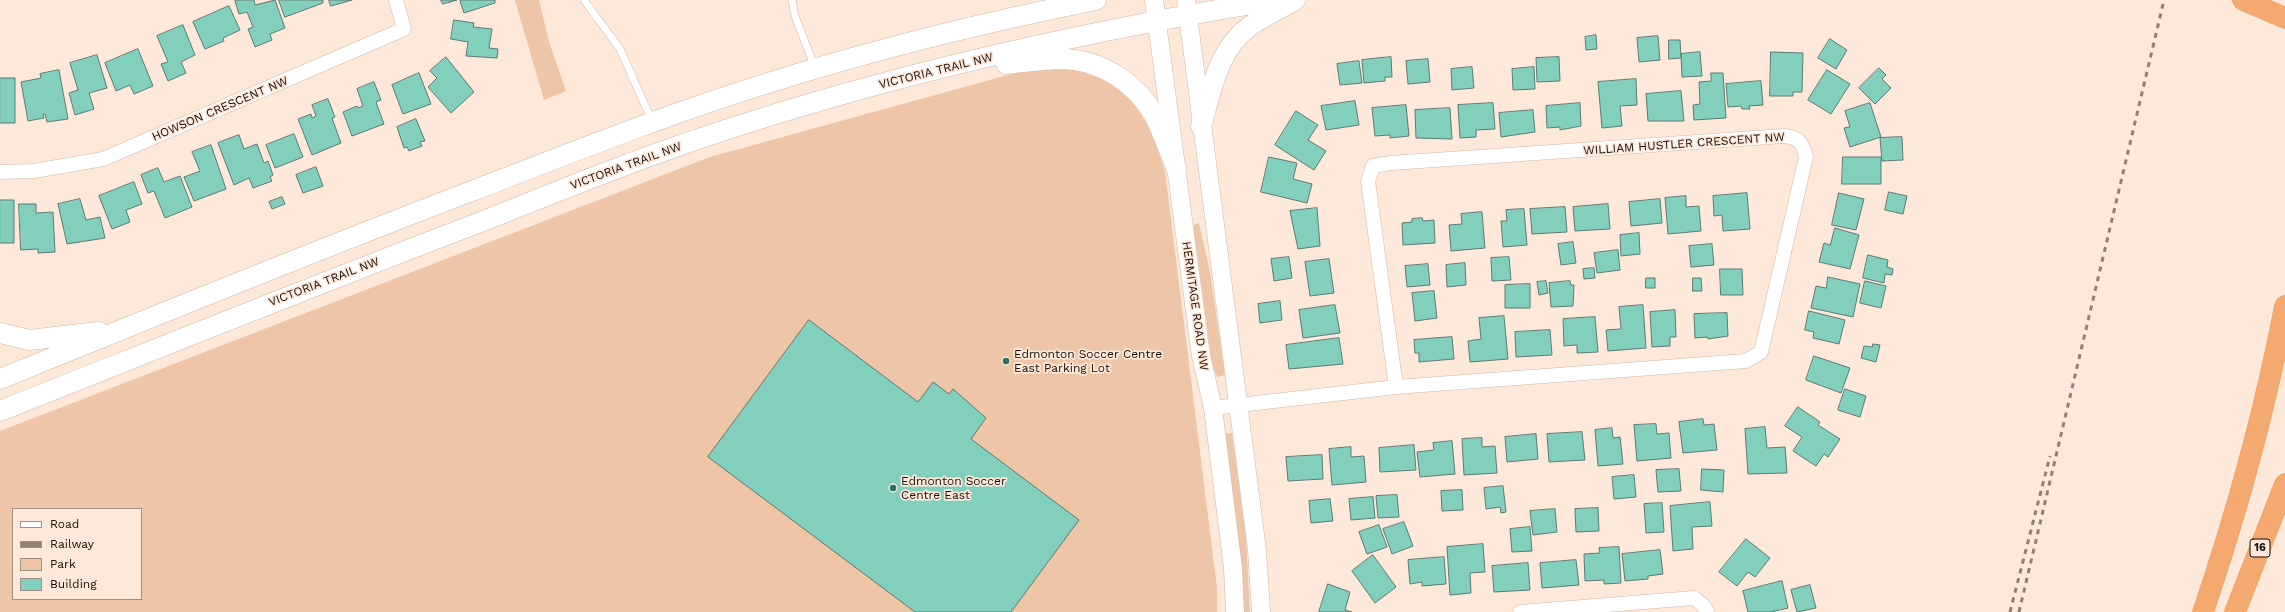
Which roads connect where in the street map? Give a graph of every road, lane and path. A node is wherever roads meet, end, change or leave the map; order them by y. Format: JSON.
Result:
{"nodes":[{"id":1,"x":396,"y":0,"type":"edge"},
{"id":2,"x":584,"y":0,"type":"edge"},
{"id":3,"x":792,"y":0,"type":"edge"},
{"id":4,"x":1057,"y":0,"type":"edge"},
{"id":5,"x":1096,"y":0,"type":"edge"},
{"id":6,"x":1154,"y":0,"type":"edge"},
{"id":7,"x":1276,"y":0,"type":"edge"},
{"id":8,"x":1295,"y":0,"type":"edge"},
{"id":9,"x":2243,"y":0,"type":"edge"},
{"id":10,"x":1187,"y":7,"type":"edge"},
{"id":11,"x":1039,"y":11,"type":"junction"},
{"id":12,"x":2285,"y":18,"type":"edge"},
{"id":13,"x":1157,"y":20,"type":"junction"},
{"id":14,"x":816,"y":69,"type":"junction"},
{"id":15,"x":932,"y":71,"type":"junction"},
{"id":16,"x":652,"y":122,"type":"junction"},
{"id":17,"x":1201,"y":126,"type":"junction"},
{"id":18,"x":661,"y":152,"type":"junction"},
{"id":19,"x":1176,"y":167,"type":"junction"},
{"id":20,"x":0,"y":172,"type":"edge"},
{"id":21,"x":2285,"y":306,"type":"edge"},
{"id":22,"x":123,"y":329,"type":"junction"},
{"id":23,"x":0,"y":333,"type":"edge"},
{"id":24,"x":0,"y":379,"type":"edge"},
{"id":25,"x":1396,"y":387,"type":"junction"},
{"id":26,"x":1238,"y":405,"type":"junction"},
{"id":27,"x":1213,"y":408,"type":"junction"},
{"id":28,"x":0,"y":411,"type":"edge"},
{"id":29,"x":2285,"y":484,"type":"edge"},
{"id":30,"x":1235,"y":612,"type":"edge"},
{"id":31,"x":1261,"y":612,"type":"edge"},
{"id":32,"x":1520,"y":612,"type":"edge"},
{"id":33,"x":1706,"y":612,"type":"edge"},
{"id":34,"x":2203,"y":612,"type":"edge"},
{"id":35,"x":2235,"y":612,"type":"edge"}],
"edges":[{"from":1,"to":20,"type":"street","name":"HOWSON CRESCENT NW"},
{"from":2,"to":16,"type":"lane"},
{"from":3,"to":14,"type":"lane"},
{"from":4,"to":11,"type":"main road"},
{"from":5,"to":11,"type":"main road"},
{"from":6,"to":13,"type":"street","name":"HERMITAGE ROAD NW"},
{"from":7,"to":10,"type":"main road","name":"VICTORIA TRAIL NW"},
{"from":8,"to":17,"type":"main road"},
{"from":9,"to":12,"type":"highway"},
{"from":10,"to":13,"type":"main road","name":"VICTORIA TRAIL NW"},
{"from":10,"to":17,"type":"street"},
{"from":11,"to":14,"type":"main road"},
{"from":13,"to":15,"type":"main road","name":"VICTORIA TRAIL NW"},
{"from":13,"to":19,"type":"street","name":"HERMITAGE ROAD NW"},
{"from":14,"to":16,"type":"main road"},
{"from":15,"to":18,"type":"main road","name":"VICTORIA TRAIL NW"},
{"from":15,"to":19,"type":"main road"},
{"from":16,"to":18,"type":"main road"},
{"from":16,"to":22,"type":"main road"},
{"from":17,"to":26,"type":"street"},
{"from":18,"to":28,"type":"main road","name":"VICTORIA TRAIL NW"},
{"from":19,"to":27,"type":"street","name":"HERMITAGE ROAD NW"},
{"from":21,"to":34,"type":"highway"},
{"from":22,"to":23,"type":"main road"},
{"from":22,"to":24,"type":"main road"},
{"from":25,"to":25,"type":"street","name":"WILLIAM HUSTLER CRESCENT NW"},
{"from":25,"to":26,"type":"street","name":"WILLIAM HUSTLER CRESCENT NW"},
{"from":26,"to":27,"type":"street","name":"WILLIAM HUSTLER CRESCENT NW"},
{"from":26,"to":31,"type":"street"},
{"from":27,"to":30,"type":"street","name":"HERMITAGE ROAD NW"},
{"from":29,"to":35,"type":"highway","number":"16"},
{"from":32,"to":33,"type":"street"}]}
